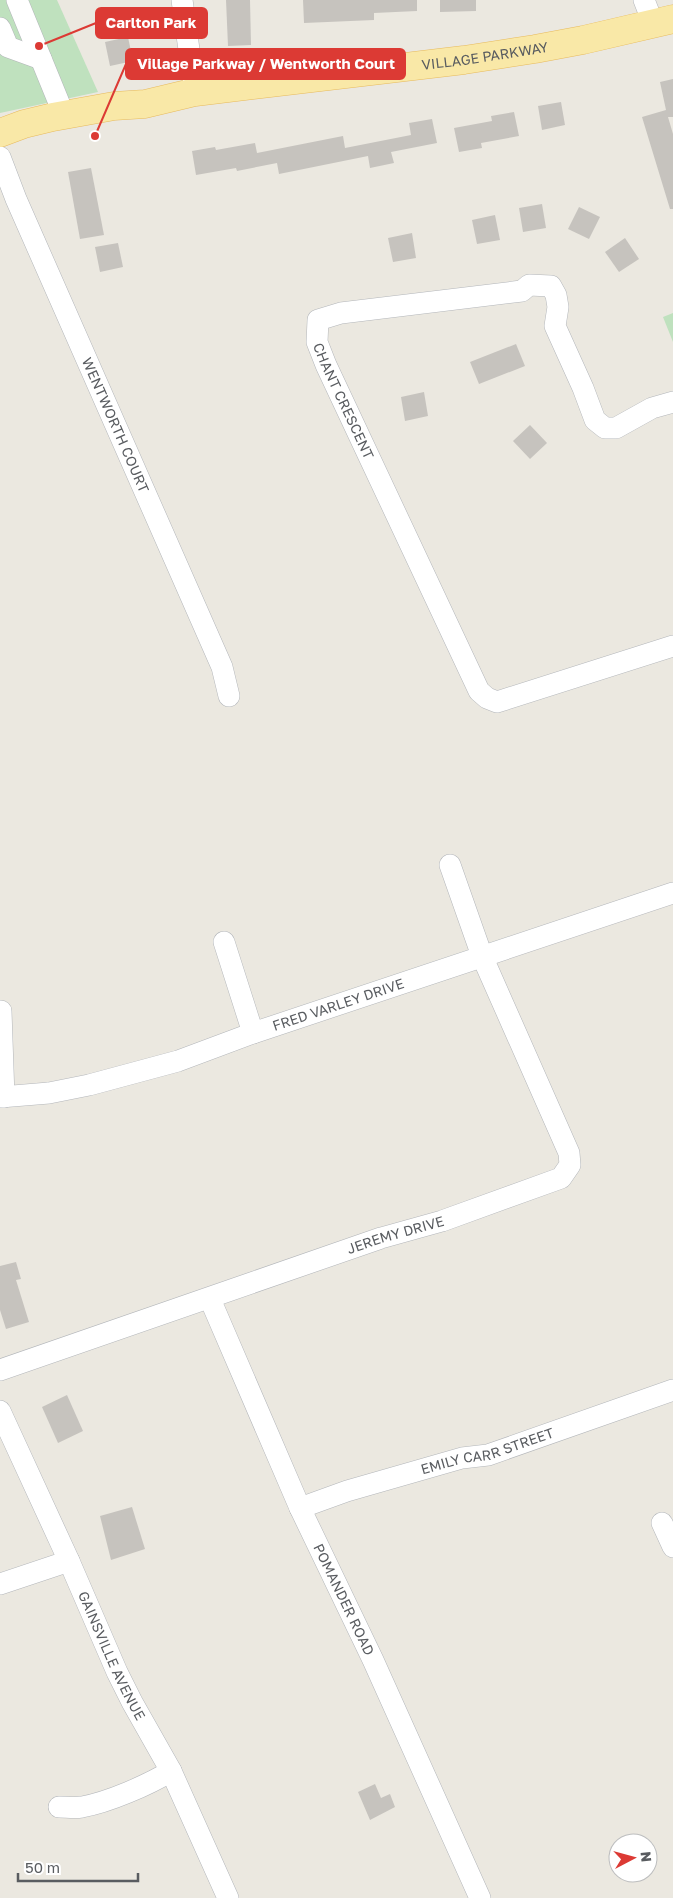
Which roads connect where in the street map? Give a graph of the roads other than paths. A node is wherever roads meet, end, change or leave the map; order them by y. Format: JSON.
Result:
{"nodes":[{"id":1,"x":17,"y":0,"type":"edge"},
{"id":2,"x":182,"y":0,"type":"edge"},
{"id":3,"x":656,"y":14,"type":"edge"},
{"id":4,"x":0,"y":28,"type":"edge"},
{"id":5,"x":41,"y":59,"type":"junction"},
{"id":6,"x":195,"y":92,"type":"junction"},
{"id":7,"x":64,"y":115,"type":"junction"},
{"id":8,"x":0,"y":133,"type":"edge"},
{"id":9,"x":0,"y":157,"type":"edge"},
{"id":10,"x":673,"y":402,"type":"edge"},
{"id":11,"x":673,"y":646,"type":"edge"},
{"id":12,"x":229,"y":696,"type":"dead end"},
{"id":13,"x":450,"y":865,"type":"dead end"},
{"id":14,"x":673,"y":893,"type":"edge"},
{"id":15,"x":224,"y":942,"type":"dead end"},
{"id":16,"x":482,"y":956,"type":"junction"},
{"id":17,"x":1,"y":1011,"type":"edge"},
{"id":18,"x":253,"y":1033,"type":"junction"},
{"id":19,"x":2,"y":1097,"type":"edge"},
{"id":20,"x":210,"y":1298,"type":"junction"},
{"id":21,"x":0,"y":1370,"type":"edge"},
{"id":22,"x":673,"y":1390,"type":"edge"},
{"id":23,"x":0,"y":1411,"type":"edge"},
{"id":24,"x":300,"y":1508,"type":"junction"},
{"id":25,"x":662,"y":1523,"type":"dead end"},
{"id":26,"x":673,"y":1547,"type":"edge"},
{"id":27,"x":69,"y":1561,"type":"junction"},
{"id":28,"x":0,"y":1584,"type":"edge"},
{"id":29,"x":171,"y":1771,"type":"junction"},
{"id":30,"x":58,"y":1807,"type":"dead end"},
{"id":31,"x":228,"y":1898,"type":"edge"},
{"id":32,"x":480,"y":1898,"type":"edge"}],
"edges":[{"from":1,"to":5,"type":"street"},
{"from":2,"to":6,"type":"street"},
{"from":3,"to":6,"type":"main road","name":"VILLAGE PARKWAY"},
{"from":4,"to":5,"type":"street"},
{"from":5,"to":7,"type":"street"},
{"from":6,"to":7,"type":"main road","name":"VILLAGE PARKWAY"},
{"from":7,"to":8,"type":"main road","name":"VILLAGE PARKWAY"},
{"from":9,"to":12,"type":"street","name":"WENTWORTH COURT"},
{"from":10,"to":11,"type":"street","name":"CHANT CRESCENT"},
{"from":13,"to":16,"type":"street"},
{"from":14,"to":16,"type":"street","name":"FRED VARLEY DRIVE"},
{"from":15,"to":18,"type":"street"},
{"from":16,"to":18,"type":"street","name":"FRED VARLEY DRIVE"},
{"from":16,"to":20,"type":"street","name":"JEREMY DRIVE"},
{"from":17,"to":19,"type":"street"},
{"from":18,"to":19,"type":"street","name":"FRED VARLEY DRIVE"},
{"from":20,"to":21,"type":"street","name":"JEREMY DRIVE"},
{"from":20,"to":24,"type":"street","name":"POMANDER ROAD"},
{"from":22,"to":24,"type":"street","name":"EMILY CARR STREET"},
{"from":23,"to":27,"type":"street","name":"GAINSVILLE AVENUE"},
{"from":24,"to":32,"type":"street","name":"POMANDER ROAD"},
{"from":25,"to":26,"type":"street"},
{"from":27,"to":28,"type":"street"},
{"from":27,"to":29,"type":"street","name":"GAINSVILLE AVENUE"},
{"from":29,"to":30,"type":"street"},
{"from":29,"to":31,"type":"street","name":"GAINSVILLE AVENUE"}]}
